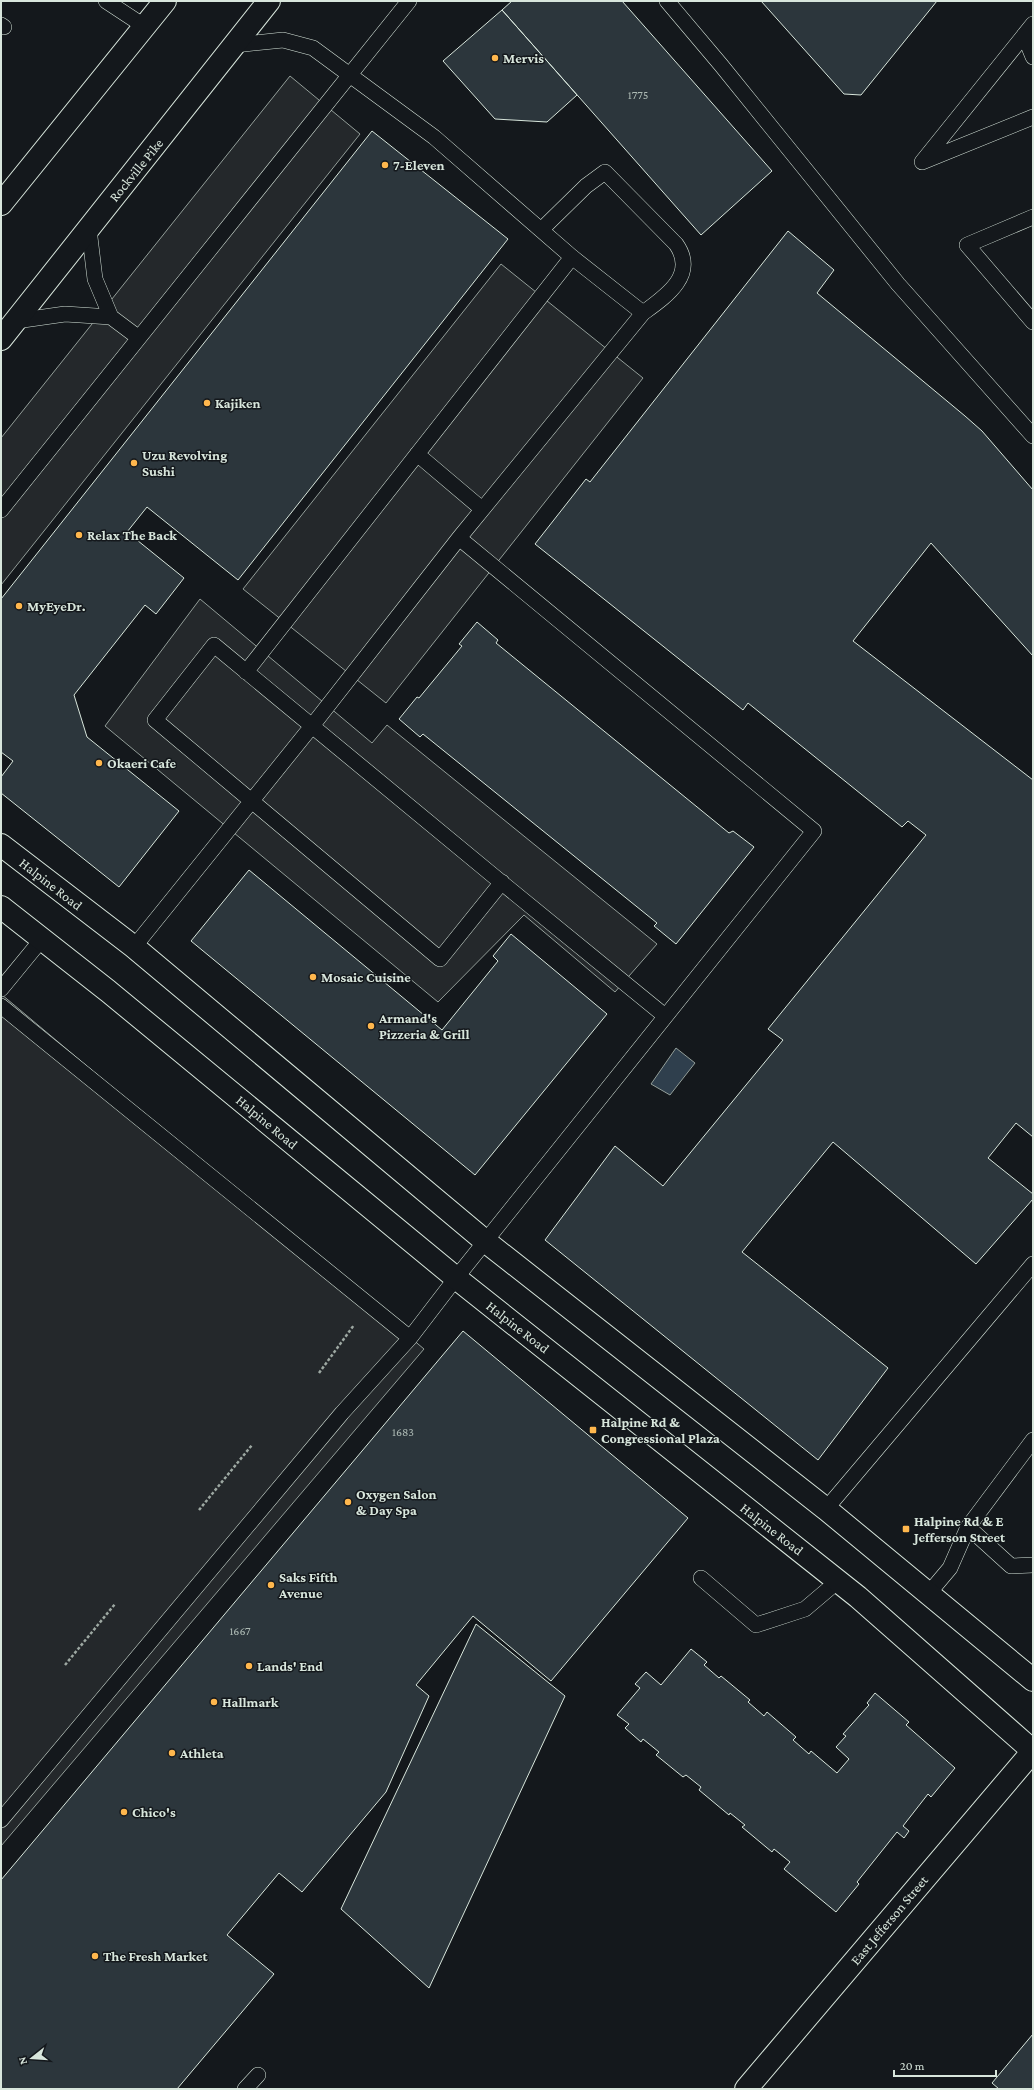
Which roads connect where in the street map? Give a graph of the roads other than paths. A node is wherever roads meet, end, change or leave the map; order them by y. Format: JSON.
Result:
{"nodes":[{"id":1,"x":106,"y":1,"type":"edge"},
{"id":2,"x":165,"y":1,"type":"edge"},
{"id":3,"x":270,"y":1,"type":"edge"},
{"id":4,"x":409,"y":1,"type":"edge"},
{"id":5,"x":667,"y":1,"type":"edge"},
{"id":6,"x":144,"y":26,"type":"junction"},
{"id":7,"x":1028,"y":29,"type":"edge"},
{"id":8,"x":235,"y":45,"type":"junction"},
{"id":9,"x":1033,"y":57,"type":"edge"},
{"id":10,"x":349,"y":75,"type":"junction"},
{"id":11,"x":1033,"y":117,"type":"edge"},
{"id":12,"x":1,"y":204,"type":"edge"},
{"id":13,"x":1033,"y":218,"type":"edge"},
{"id":14,"x":89,"y":229,"type":"junction"},
{"id":15,"x":541,"y":230,"type":"junction"},
{"id":16,"x":572,"y":257,"type":"junction"},
{"id":17,"x":643,"y":313,"type":"junction"},
{"id":18,"x":111,"y":317,"type":"junction"},
{"id":19,"x":16,"y":321,"type":"junction"},
{"id":20,"x":1033,"y":322,"type":"edge"},
{"id":21,"x":139,"y":338,"type":"junction"},
{"id":22,"x":1,"y":339,"type":"edge"},
{"id":23,"x":1033,"y":436,"type":"edge"},
{"id":24,"x":417,"y":454,"type":"junction"},
{"id":25,"x":1,"y":510,"type":"edge"},
{"id":26,"x":482,"y":510,"type":"junction"},
{"id":27,"x":459,"y":538,"type":"junction"},
{"id":28,"x":246,"y":672,"type":"junction"},
{"id":29,"x":312,"y":726,"type":"junction"},
{"id":30,"x":253,"y":801,"type":"junction"},
{"id":31,"x":1,"y":845,"type":"edge"},
{"id":32,"x":502,"y":882,"type":"junction"},
{"id":33,"x":1,"y":907,"type":"edge"},
{"id":34,"x":42,"y":940,"type":"junction"},
{"id":35,"x":134,"y":947,"type":"junction"},
{"id":36,"x":1,"y":989,"type":"edge"},
{"id":37,"x":1,"y":1006,"type":"edge"},
{"id":38,"x":665,"y":1016,"type":"junction"},
{"id":39,"x":485,"y":1241,"type":"junction"},
{"id":40,"x":1033,"y":1264,"type":"edge"},
{"id":41,"x":456,"y":1278,"type":"junction"},
{"id":42,"x":410,"y":1338,"type":"junction"},
{"id":43,"x":1033,"y":1440,"type":"edge"},
{"id":44,"x":826,"y":1509,"type":"junction"},
{"id":45,"x":968,"y":1527,"type":"junction"},
{"id":46,"x":1033,"y":1565,"type":"edge"},
{"id":47,"x":701,"y":1578,"type":"dead end"},
{"id":48,"x":838,"y":1581,"type":"junction"},
{"id":49,"x":928,"y":1593,"type":"junction"},
{"id":50,"x":1033,"y":1680,"type":"edge"},
{"id":51,"x":1033,"y":1751,"type":"edge"},
{"id":52,"x":1,"y":1820,"type":"edge"},
{"id":53,"x":258,"y":2075,"type":"dead end"},
{"id":54,"x":245,"y":2089,"type":"edge"},
{"id":55,"x":746,"y":2089,"type":"edge"}],
"edges":[{"from":1,"to":6,"type":"lane"},
{"from":2,"to":6,"type":"street"},
{"from":3,"to":8,"type":"street","name":"Rockville Pike"},
{"from":4,"to":10,"type":"lane"},
{"from":5,"to":23,"type":"lane"},
{"from":6,"to":12,"type":"street"},
{"from":7,"to":9,"type":"lane"},
{"from":7,"to":11,"type":"lane"},
{"from":8,"to":10,"type":"lane"},
{"from":8,"to":14,"type":"street","name":"Rockville Pike"},
{"from":10,"to":15,"type":"lane"},
{"from":10,"to":21,"type":"lane"},
{"from":13,"to":20,"type":"lane"},
{"from":14,"to":18,"type":"lane"},
{"from":14,"to":19,"type":"street","name":"Rockville Pike"},
{"from":15,"to":16,"type":"lane"},
{"from":15,"to":17,"type":"lane"},
{"from":16,"to":17,"type":"lane"},
{"from":16,"to":24,"type":"lane"},
{"from":17,"to":26,"type":"lane"},
{"from":18,"to":19,"type":"lane"},
{"from":18,"to":21,"type":"lane"},
{"from":19,"to":22,"type":"street","name":"Rockville Pike"},
{"from":21,"to":25,"type":"lane"},
{"from":24,"to":26,"type":"lane"},
{"from":24,"to":28,"type":"lane"},
{"from":26,"to":27,"type":"lane"},
{"from":27,"to":29,"type":"lane"},
{"from":27,"to":38,"type":"lane"},
{"from":28,"to":29,"type":"lane"},
{"from":28,"to":30,"type":"lane"},
{"from":29,"to":30,"type":"lane"},
{"from":29,"to":32,"type":"lane"},
{"from":30,"to":32,"type":"lane"},
{"from":30,"to":35,"type":"lane"},
{"from":31,"to":35,"type":"street","name":"Halpine Road"},
{"from":32,"to":38,"type":"lane"},
{"from":33,"to":34,"type":"street","name":"Halpine Road"},
{"from":34,"to":36,"type":"lane"},
{"from":34,"to":41,"type":"street","name":"Halpine Road"},
{"from":35,"to":39,"type":"street","name":"Halpine Road"},
{"from":37,"to":42,"type":"lane"},
{"from":38,"to":39,"type":"lane"},
{"from":39,"to":41,"type":"lane"},
{"from":39,"to":44,"type":"street","name":"Halpine Road"},
{"from":40,"to":44,"type":"lane"},
{"from":41,"to":42,"type":"lane"},
{"from":41,"to":48,"type":"street","name":"Halpine Road"},
{"from":42,"to":52,"type":"lane"},
{"from":43,"to":45,"type":"lane"},
{"from":44,"to":49,"type":"street","name":"Halpine Road"},
{"from":45,"to":46,"type":"lane"},
{"from":45,"to":49,"type":"lane"},
{"from":47,"to":48,"type":"lane"},
{"from":48,"to":51,"type":"street","name":"Halpine Road"},
{"from":49,"to":50,"type":"street","name":"Halpine Road"},
{"from":51,"to":55,"type":"street","name":"East Jefferson Street"},
{"from":53,"to":54,"type":"lane"}]}
